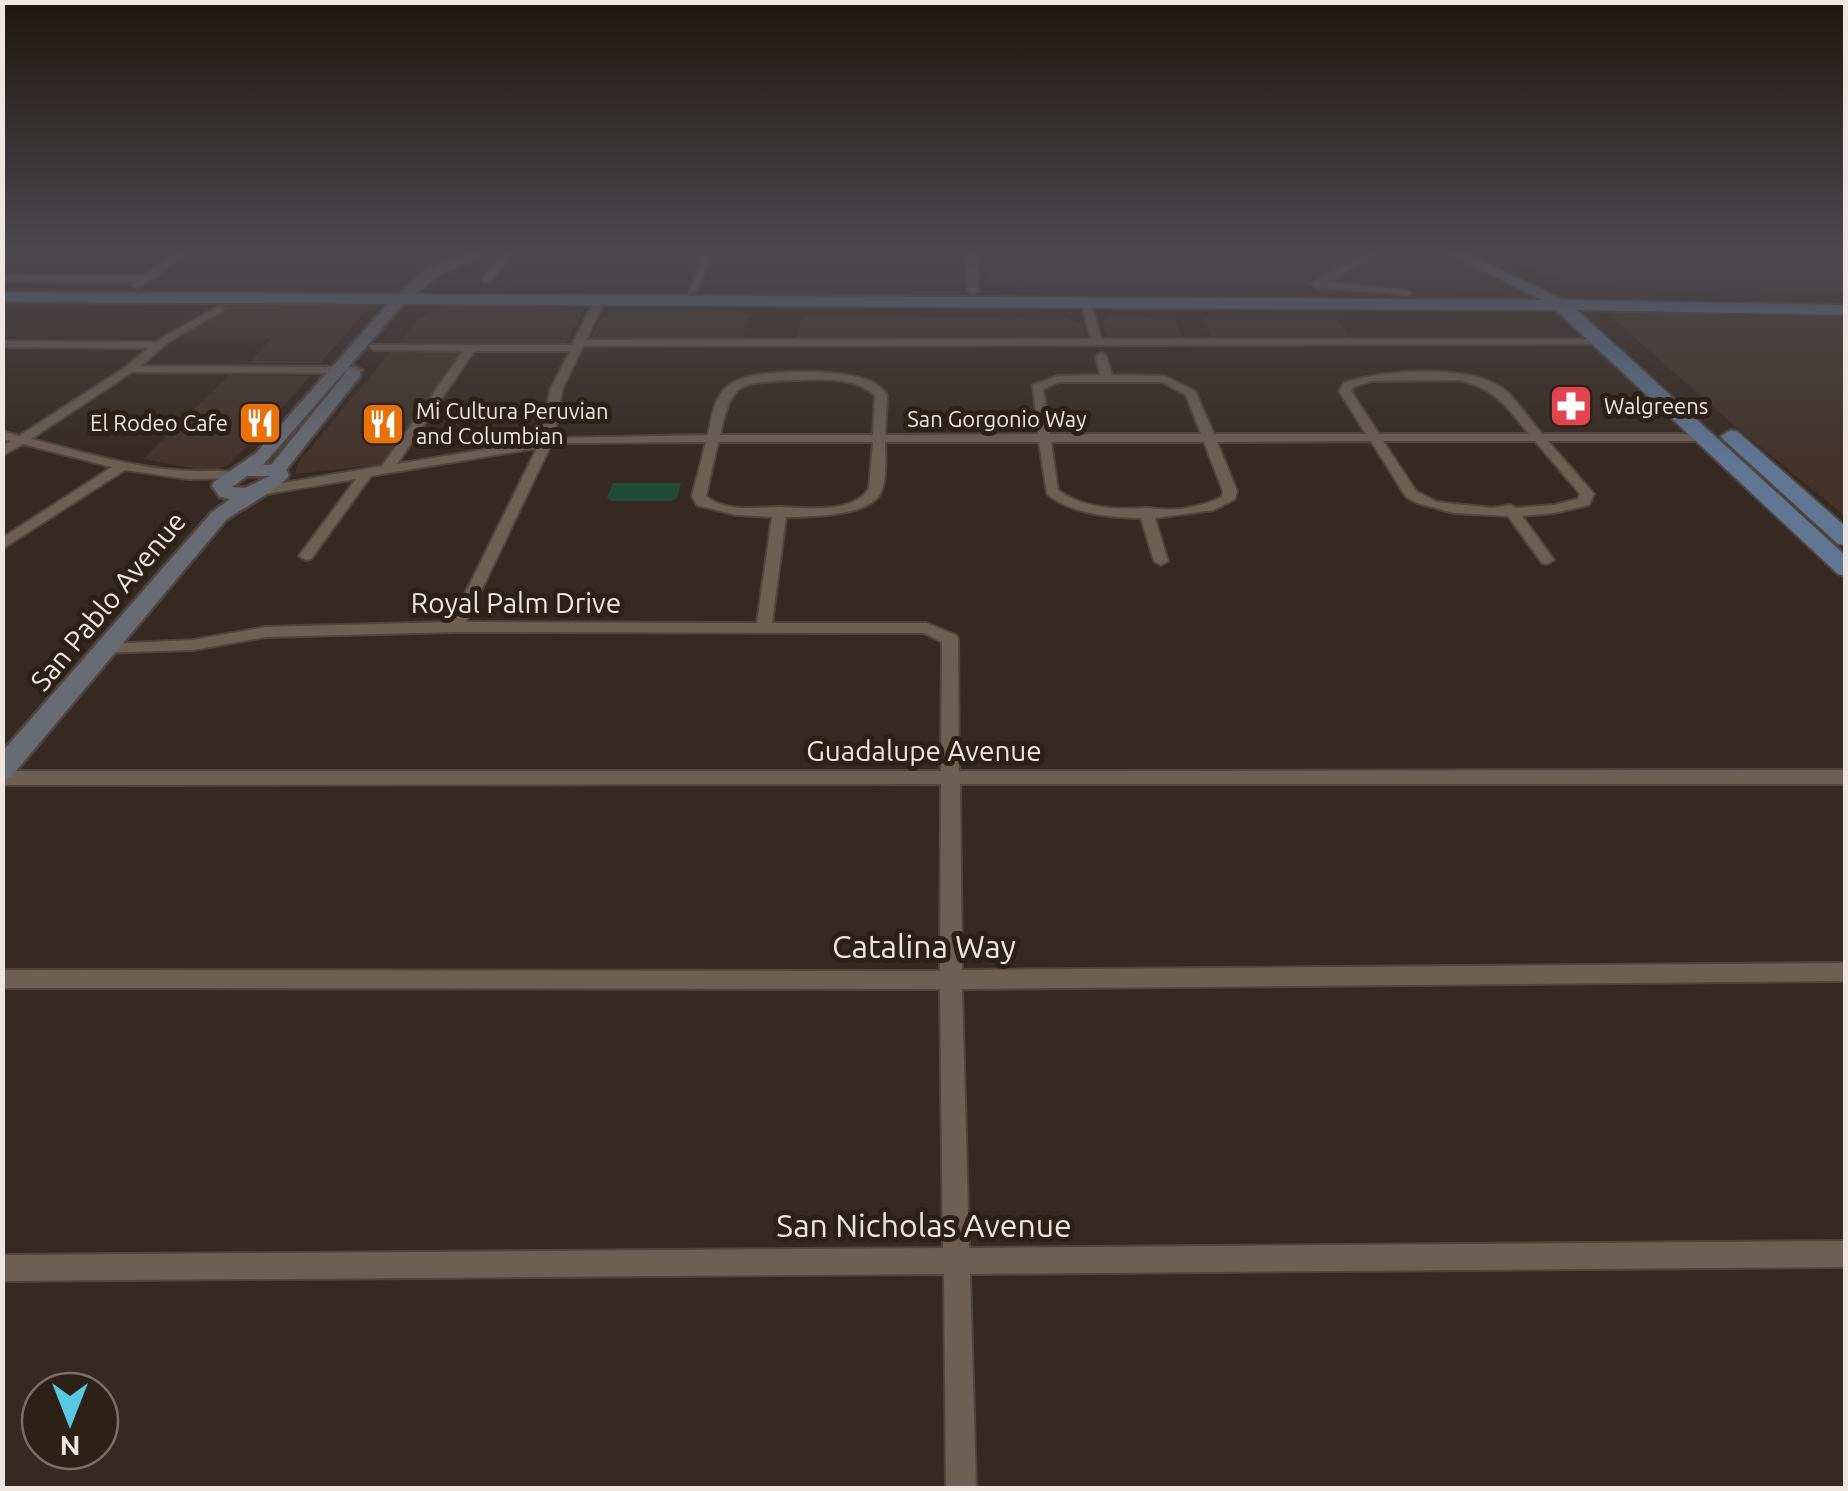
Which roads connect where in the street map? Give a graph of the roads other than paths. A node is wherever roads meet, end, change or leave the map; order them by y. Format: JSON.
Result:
{"nodes":[{"id":1,"x":184,"y":322,"type":"edge"},
{"id":2,"x":198,"y":322,"type":"edge"},
{"id":3,"x":379,"y":322,"type":"edge"},
{"id":4,"x":393,"y":322,"type":"edge"},
{"id":5,"x":588,"y":322,"type":"edge"},
{"id":6,"x":1091,"y":322,"type":"edge"},
{"id":7,"x":1583,"y":322,"type":"edge"},
{"id":8,"x":1603,"y":322,"type":"edge"},
{"id":9,"x":1601,"y":341,"type":"junction"},
{"id":10,"x":162,"y":342,"type":"junction"},
{"id":11,"x":2,"y":344,"type":"edge"},
{"id":12,"x":575,"y":345,"type":"junction"},
{"id":13,"x":374,"y":348,"type":"junction"},
{"id":14,"x":471,"y":348,"type":"junction"},
{"id":15,"x":1099,"y":349,"type":"junction"},
{"id":16,"x":130,"y":369,"type":"junction"},
{"id":17,"x":336,"y":369,"type":"junction"},
{"id":18,"x":356,"y":370,"type":"junction"},
{"id":19,"x":1107,"y":378,"type":"junction"},
{"id":20,"x":2,"y":435,"type":"edge"},
{"id":21,"x":1703,"y":436,"type":"junction"},
{"id":22,"x":27,"y":438,"type":"junction"},
{"id":23,"x":1044,"y":438,"type":"junction"},
{"id":24,"x":1209,"y":438,"type":"junction"},
{"id":25,"x":1375,"y":438,"type":"junction"},
{"id":26,"x":1539,"y":438,"type":"junction"},
{"id":27,"x":712,"y":439,"type":"junction"},
{"id":28,"x":877,"y":439,"type":"junction"},
{"id":29,"x":548,"y":440,"type":"junction"},
{"id":30,"x":2,"y":452,"type":"edge"},
{"id":31,"x":129,"y":467,"type":"junction"},
{"id":32,"x":387,"y":470,"type":"junction"},
{"id":33,"x":284,"y":476,"type":"junction"},
{"id":34,"x":364,"y":476,"type":"junction"},
{"id":35,"x":238,"y":485,"type":"junction"},
{"id":36,"x":1510,"y":510,"type":"junction"},
{"id":37,"x":780,"y":511,"type":"junction"},
{"id":38,"x":1146,"y":511,"type":"junction"},
{"id":39,"x":1846,"y":539,"type":"edge"},
{"id":40,"x":1819,"y":543,"type":"junction"},
{"id":41,"x":2,"y":545,"type":"edge"},
{"id":42,"x":306,"y":556,"type":"dead end"},
{"id":43,"x":1547,"y":560,"type":"dead end"},
{"id":44,"x":1846,"y":560,"type":"edge"},
{"id":45,"x":1161,"y":561,"type":"dead end"},
{"id":46,"x":1846,"y":569,"type":"edge"},
{"id":47,"x":764,"y":627,"type":"junction"},
{"id":48,"x":456,"y":628,"type":"junction"},
{"id":49,"x":107,"y":648,"type":"junction"},
{"id":50,"x":2,"y":770,"type":"edge"},
{"id":51,"x":1846,"y":777,"type":"edge"},
{"id":52,"x":2,"y":778,"type":"edge"},
{"id":53,"x":951,"y":778,"type":"junction"},
{"id":54,"x":1846,"y":972,"type":"edge"},
{"id":55,"x":2,"y":979,"type":"edge"},
{"id":56,"x":951,"y":980,"type":"junction"},
{"id":57,"x":1846,"y":1254,"type":"edge"},
{"id":58,"x":958,"y":1261,"type":"junction"},
{"id":59,"x":2,"y":1268,"type":"edge"},
{"id":60,"x":961,"y":1488,"type":"edge"}],
"edges":[{"from":1,"to":10,"type":"street"},
{"from":2,"to":10,"type":"street"},
{"from":3,"to":17,"type":"street","name":"San Pablo Avenue"},
{"from":4,"to":13,"type":"street","name":"San Pablo Avenue"},
{"from":5,"to":12,"type":"street"},
{"from":6,"to":15,"type":"street"},
{"from":7,"to":9,"type":"main road"},
{"from":8,"to":39,"type":"main road"},
{"from":9,"to":15,"type":"street"},
{"from":9,"to":21,"type":"main road"},
{"from":10,"to":11,"type":"street"},
{"from":10,"to":16,"type":"street"},
{"from":12,"to":14,"type":"street"},
{"from":12,"to":15,"type":"street"},
{"from":12,"to":29,"type":"street"},
{"from":13,"to":14,"type":"street"},
{"from":13,"to":18,"type":"street","name":"San Pablo Avenue"},
{"from":14,"to":32,"type":"street"},
{"from":15,"to":19,"type":"street"},
{"from":16,"to":17,"type":"street"},
{"from":16,"to":22,"type":"street"},
{"from":17,"to":18,"type":"street"},
{"from":17,"to":35,"type":"street","name":"San Pablo Avenue"},
{"from":18,"to":33,"type":"street","name":"San Pablo Avenue"},
{"from":19,"to":23,"type":"street"},
{"from":19,"to":24,"type":"street"},
{"from":20,"to":22,"type":"street"},
{"from":21,"to":26,"type":"street","name":"San Gorgonio Way"},
{"from":21,"to":40,"type":"main road"},
{"from":22,"to":30,"type":"street"},
{"from":22,"to":31,"type":"street"},
{"from":23,"to":24,"type":"street","name":"San Gorgonio Way"},
{"from":23,"to":28,"type":"street","name":"San Gorgonio Way"},
{"from":23,"to":38,"type":"street"},
{"from":24,"to":25,"type":"street","name":"San Gorgonio Way"},
{"from":24,"to":38,"type":"street"},
{"from":25,"to":26,"type":"street","name":"San Gorgonio Way"},
{"from":25,"to":26,"type":"street"},
{"from":25,"to":36,"type":"street"},
{"from":26,"to":36,"type":"street"},
{"from":27,"to":28,"type":"street","name":"San Gorgonio Way"},
{"from":27,"to":28,"type":"street"},
{"from":27,"to":29,"type":"street","name":"San Gorgonio Way"},
{"from":27,"to":37,"type":"street"},
{"from":28,"to":37,"type":"street"},
{"from":29,"to":32,"type":"street","name":"San Gorgonio Way"},
{"from":29,"to":48,"type":"street"},
{"from":31,"to":35,"type":"street"},
{"from":31,"to":41,"type":"street"},
{"from":32,"to":33,"type":"street"},
{"from":32,"to":34,"type":"street","name":"San Gorgonio Way"},
{"from":33,"to":34,"type":"street","name":"San Gorgonio Way"},
{"from":33,"to":35,"type":"street"},
{"from":34,"to":42,"type":"street"},
{"from":35,"to":49,"type":"street","name":"San Pablo Avenue"},
{"from":36,"to":43,"type":"street"},
{"from":37,"to":47,"type":"street"},
{"from":38,"to":45,"type":"street"},
{"from":40,"to":44,"type":"main road"},
{"from":40,"to":46,"type":"main road"},
{"from":47,"to":48,"type":"street","name":"Royal Palm Drive"},
{"from":47,"to":53,"type":"street","name":"Royal Palm Drive"},
{"from":48,"to":49,"type":"street","name":"Royal Palm Drive"},
{"from":49,"to":50,"type":"street","name":"San Pablo Avenue"},
{"from":51,"to":53,"type":"street","name":"Guadalupe Avenue"},
{"from":52,"to":53,"type":"street","name":"Guadalupe Avenue"},
{"from":53,"to":56,"type":"street"},
{"from":54,"to":56,"type":"street","name":"Catalina Way"},
{"from":55,"to":56,"type":"street","name":"Catalina Way"},
{"from":56,"to":58,"type":"street"},
{"from":57,"to":58,"type":"street","name":"San Nicholas Avenue"},
{"from":58,"to":59,"type":"street","name":"San Nicholas Avenue"},
{"from":58,"to":60,"type":"street"}]}
